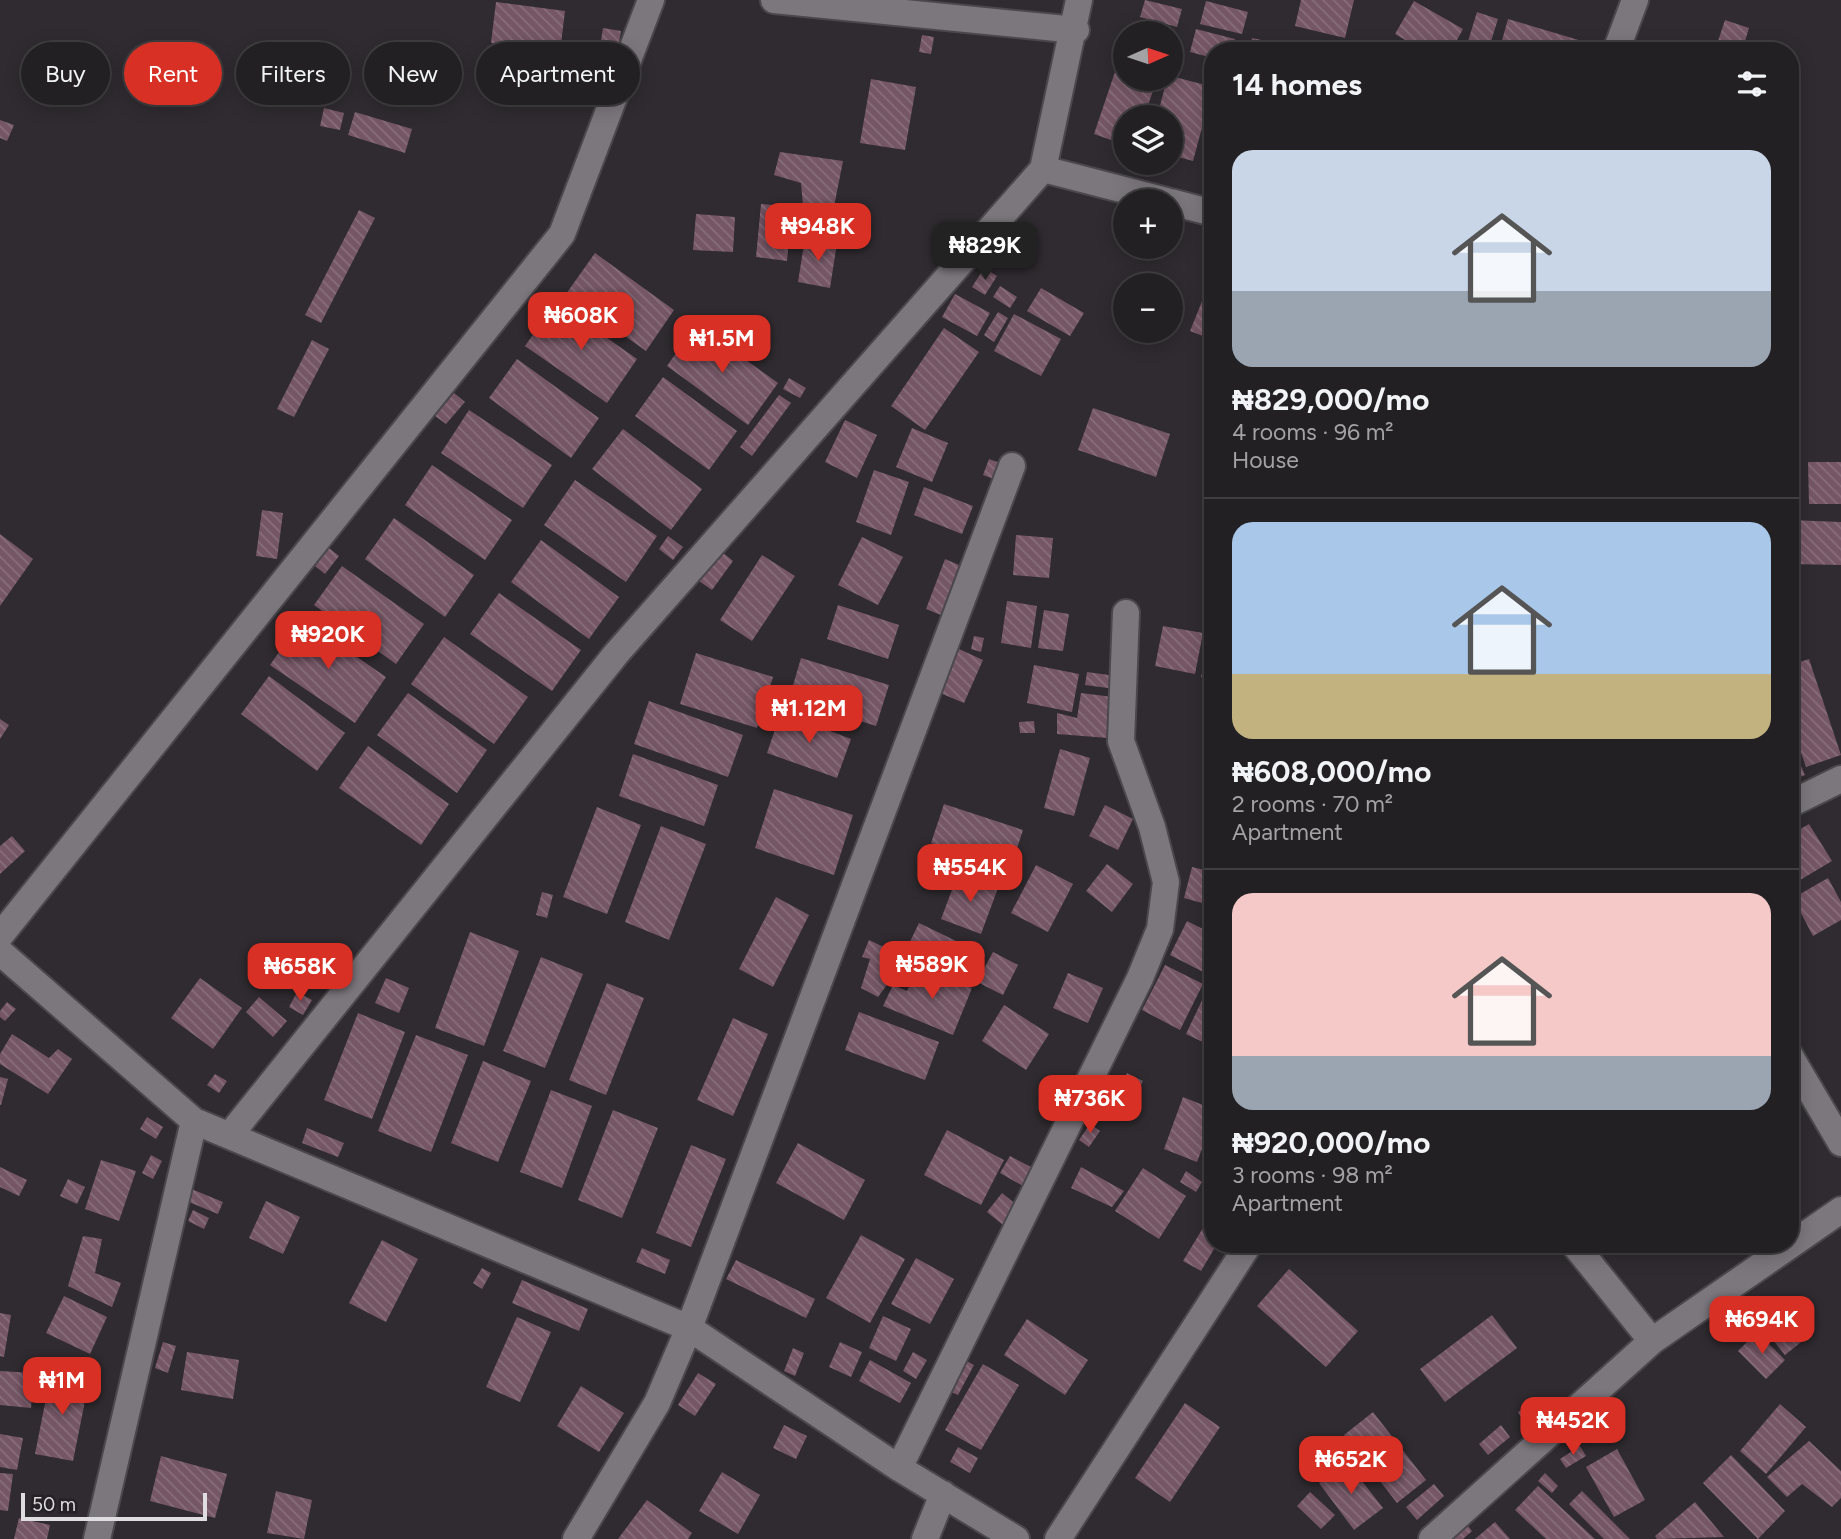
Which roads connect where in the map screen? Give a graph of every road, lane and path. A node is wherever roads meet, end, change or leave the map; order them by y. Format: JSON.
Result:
{"nodes":[{"id":1,"x":651,"y":0,"type":"edge"},
{"id":2,"x":774,"y":0,"type":"edge"},
{"id":3,"x":1079,"y":0,"type":"edge"},
{"id":4,"x":1635,"y":0,"type":"edge"},
{"id":5,"x":1076,"y":30,"type":"junction"},
{"id":6,"x":1619,"y":42,"type":"edge"},
{"id":7,"x":1043,"y":169,"type":"junction"},
{"id":8,"x":1119,"y":189,"type":"edge"},
{"id":9,"x":1183,"y":206,"type":"edge"},
{"id":10,"x":1204,"y":211,"type":"edge"},
{"id":11,"x":1012,"y":466,"type":"dead end"},
{"id":12,"x":1126,"y":613,"type":"dead end"},
{"id":13,"x":1841,"y":779,"type":"edge"},
{"id":14,"x":1799,"y":800,"type":"edge"},
{"id":15,"x":0,"y":936,"type":"edge"},
{"id":16,"x":0,"y":952,"type":"edge"},
{"id":17,"x":1799,"y":1071,"type":"edge"},
{"id":18,"x":194,"y":1121,"type":"junction"},
{"id":19,"x":230,"y":1135,"type":"junction"},
{"id":20,"x":1841,"y":1143,"type":"edge"},
{"id":21,"x":1841,"y":1210,"type":"edge"},
{"id":22,"x":1799,"y":1239,"type":"edge"},
{"id":23,"x":1243,"y":1253,"type":"edge"},
{"id":24,"x":1581,"y":1253,"type":"edge"},
{"id":25,"x":1779,"y":1253,"type":"edge"},
{"id":26,"x":689,"y":1328,"type":"junction"},
{"id":27,"x":1653,"y":1341,"type":"junction"},
{"id":28,"x":900,"y":1468,"type":"junction"},
{"id":29,"x":943,"y":1494,"type":"junction"},
{"id":30,"x":97,"y":1539,"type":"edge"},
{"id":31,"x":576,"y":1539,"type":"edge"},
{"id":32,"x":925,"y":1539,"type":"edge"},
{"id":33,"x":1016,"y":1539,"type":"edge"},
{"id":34,"x":1058,"y":1539,"type":"edge"},
{"id":35,"x":1432,"y":1539,"type":"edge"}],
"edges":[{"from":1,"to":15,"type":"street"},
{"from":2,"to":5,"type":"street"},
{"from":3,"to":5,"type":"street"},
{"from":4,"to":6,"type":"street"},
{"from":5,"to":7,"type":"street"},
{"from":7,"to":8,"type":"street"},
{"from":7,"to":19,"type":"street"},
{"from":9,"to":10,"type":"street"},
{"from":11,"to":26,"type":"street"},
{"from":12,"to":28,"type":"street"},
{"from":13,"to":14,"type":"street"},
{"from":16,"to":18,"type":"street"},
{"from":17,"to":20,"type":"street"},
{"from":18,"to":19,"type":"street"},
{"from":18,"to":30,"type":"street"},
{"from":19,"to":26,"type":"street"},
{"from":21,"to":22,"type":"street"},
{"from":23,"to":34,"type":"street"},
{"from":24,"to":27,"type":"street"},
{"from":25,"to":27,"type":"street"},
{"from":26,"to":28,"type":"street"},
{"from":26,"to":31,"type":"street"},
{"from":27,"to":35,"type":"street"},
{"from":28,"to":29,"type":"street"},
{"from":29,"to":32,"type":"street"},
{"from":29,"to":33,"type":"street"}]}
